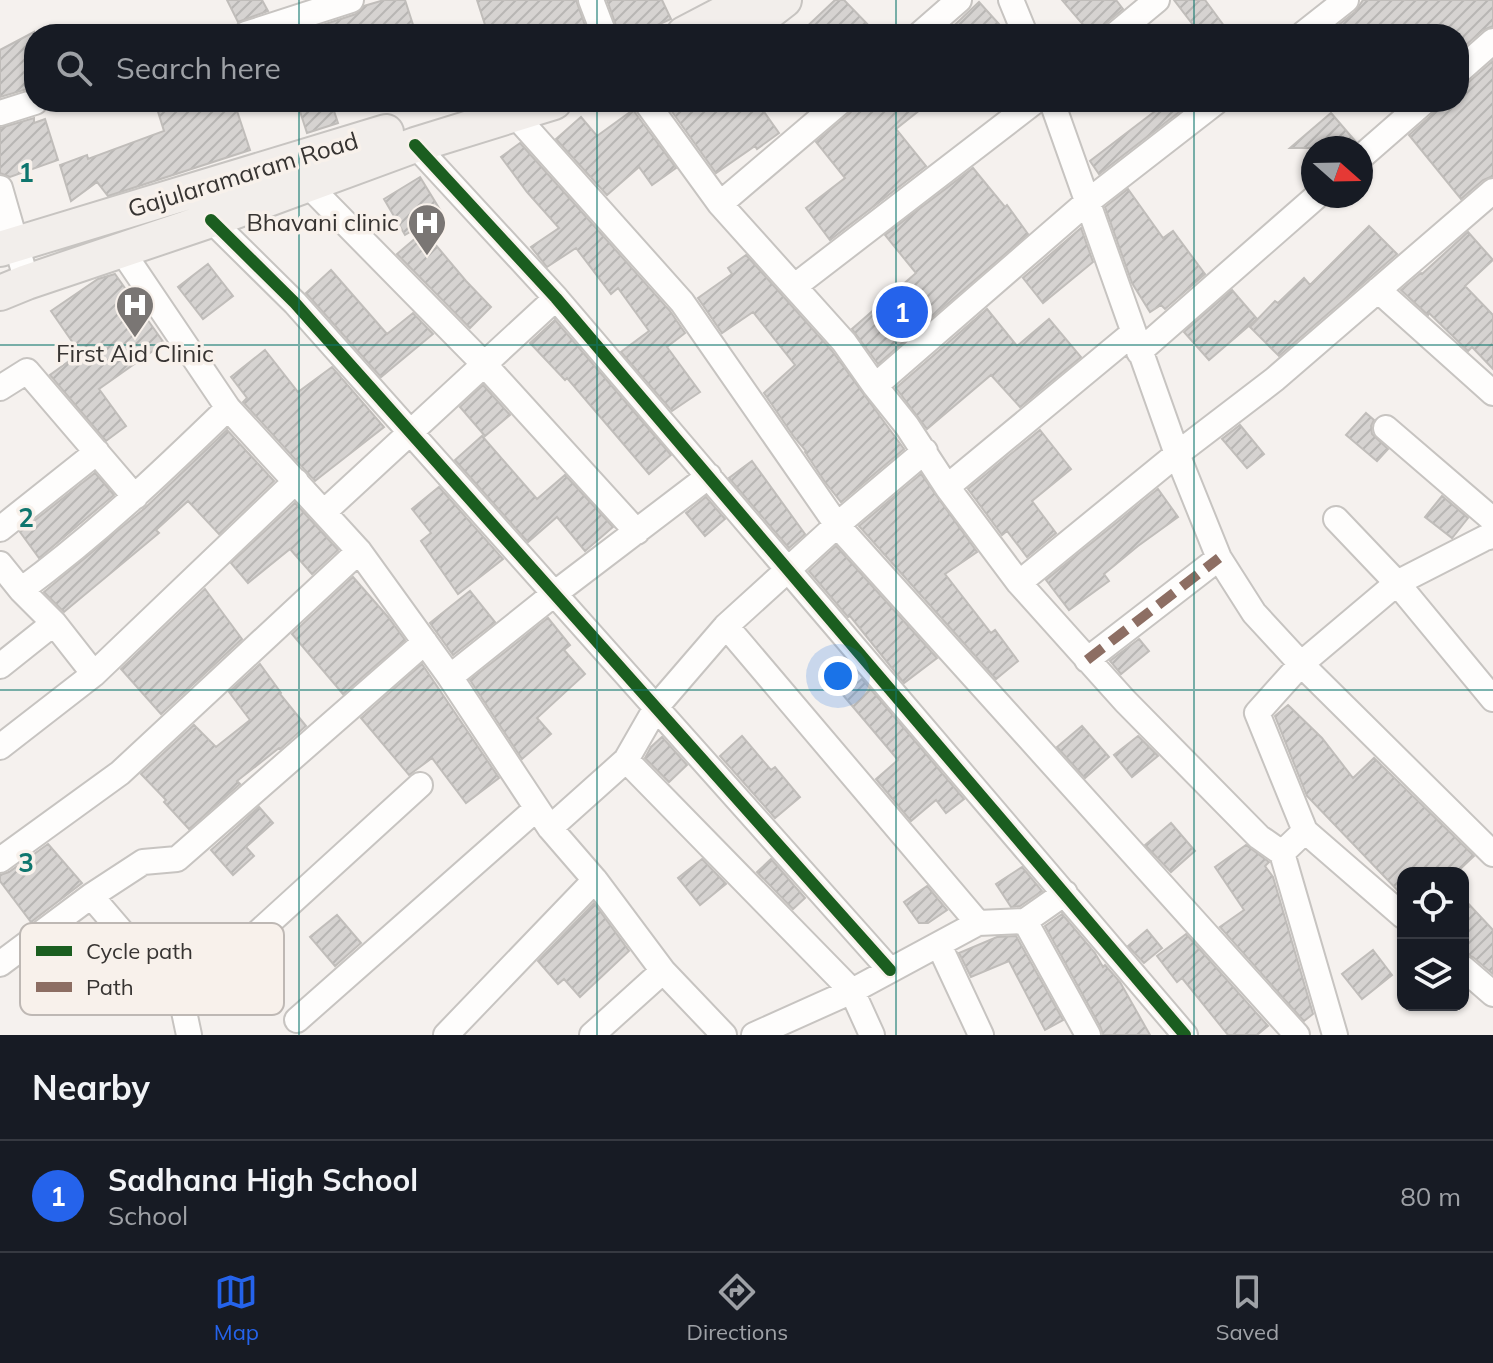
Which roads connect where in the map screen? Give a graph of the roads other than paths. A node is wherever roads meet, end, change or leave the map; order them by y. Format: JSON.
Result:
{"nodes":[{"id":1,"x":351,"y":0,"type":"edge"},
{"id":2,"x":591,"y":0,"type":"edge"},
{"id":3,"x":744,"y":0,"type":"edge"},
{"id":4,"x":784,"y":0,"type":"edge"},
{"id":5,"x":959,"y":0,"type":"edge"},
{"id":6,"x":1011,"y":0,"type":"edge"},
{"id":7,"x":1157,"y":0,"type":"edge"},
{"id":8,"x":1346,"y":0,"type":"edge"},
{"id":9,"x":277,"y":24,"type":"edge"},
{"id":10,"x":600,"y":24,"type":"edge"},
{"id":11,"x":703,"y":24,"type":"edge"},
{"id":12,"x":753,"y":24,"type":"edge"},
{"id":13,"x":931,"y":24,"type":"edge"},
{"id":14,"x":1021,"y":24,"type":"edge"},
{"id":15,"x":1128,"y":24,"type":"edge"},
{"id":16,"x":1316,"y":24,"type":"edge"},
{"id":17,"x":1493,"y":41,"type":"edge"},
{"id":18,"x":1469,"y":62,"type":"edge"},
{"id":19,"x":24,"y":105,"type":"edge"},
{"id":20,"x":486,"y":112,"type":"edge"},
{"id":21,"x":491,"y":112,"type":"edge"},
{"id":22,"x":504,"y":112,"type":"edge"},
{"id":23,"x":653,"y":112,"type":"edge"},
{"id":24,"x":828,"y":112,"type":"edge"},
{"id":25,"x":1021,"y":112,"type":"edge"},
{"id":26,"x":1055,"y":112,"type":"edge"},
{"id":27,"x":1203,"y":112,"type":"edge"},
{"id":28,"x":1413,"y":112,"type":"edge"},
{"id":29,"x":0,"y":113,"type":"edge"},
{"id":30,"x":415,"y":145,"type":"junction"},
{"id":31,"x":1373,"y":147,"type":"edge"},
{"id":32,"x":307,"y":184,"type":"junction"},
{"id":33,"x":0,"y":188,"type":"edge"},
{"id":34,"x":1493,"y":191,"type":"edge"},
{"id":35,"x":1086,"y":203,"type":"junction"},
{"id":36,"x":720,"y":204,"type":"junction"},
{"id":37,"x":1302,"y":208,"type":"edge"},
{"id":38,"x":211,"y":220,"type":"junction"},
{"id":39,"x":8,"y":246,"type":"edge"},
{"id":40,"x":122,"y":251,"type":"junction"},
{"id":41,"x":795,"y":286,"type":"junction"},
{"id":42,"x":13,"y":287,"type":"edge"},
{"id":43,"x":1378,"y":290,"type":"junction"},
{"id":44,"x":556,"y":298,"type":"junction"},
{"id":45,"x":1136,"y":343,"type":"junction"},
{"id":46,"x":484,"y":364,"type":"junction"},
{"id":47,"x":875,"y":386,"type":"junction"},
{"id":48,"x":0,"y":388,"type":"edge"},
{"id":49,"x":1493,"y":393,"type":"edge"},
{"id":50,"x":228,"y":408,"type":"junction"},
{"id":51,"x":1386,"y":428,"type":"dead end"},
{"id":52,"x":411,"y":432,"type":"junction"},
{"id":53,"x":925,"y":451,"type":"junction"},
{"id":54,"x":97,"y":452,"type":"junction"},
{"id":55,"x":1177,"y":454,"type":"junction"},
{"id":56,"x":709,"y":476,"type":"junction"},
{"id":57,"x":296,"y":481,"type":"junction"},
{"id":58,"x":947,"y":487,"type":"junction"},
{"id":59,"x":135,"y":497,"type":"junction"},
{"id":60,"x":324,"y":512,"type":"junction"},
{"id":61,"x":1336,"y":519,"type":"dead end"},
{"id":62,"x":837,"y":525,"type":"junction"},
{"id":63,"x":0,"y":529,"type":"edge"},
{"id":64,"x":637,"y":532,"type":"junction"},
{"id":65,"x":1491,"y":536,"type":"edge"},
{"id":66,"x":359,"y":551,"type":"junction"},
{"id":67,"x":1219,"y":558,"type":"junction"},
{"id":68,"x":0,"y":564,"type":"edge"},
{"id":69,"x":788,"y":570,"type":"junction"},
{"id":70,"x":1019,"y":583,"type":"junction"},
{"id":71,"x":1397,"y":583,"type":"junction"},
{"id":72,"x":21,"y":590,"type":"junction"},
{"id":73,"x":554,"y":594,"type":"junction"},
{"id":74,"x":54,"y":623,"type":"junction"},
{"id":75,"x":726,"y":626,"type":"junction"},
{"id":76,"x":425,"y":642,"type":"junction"},
{"id":77,"x":1087,"y":660,"type":"junction"},
{"id":78,"x":1301,"y":664,"type":"junction"},
{"id":79,"x":0,"y":666,"type":"edge"},
{"id":80,"x":94,"y":674,"type":"junction"},
{"id":81,"x":450,"y":677,"type":"junction"},
{"id":82,"x":1493,"y":699,"type":"edge"},
{"id":83,"x":657,"y":706,"type":"junction"},
{"id":84,"x":0,"y":747,"type":"edge"},
{"id":85,"x":626,"y":760,"type":"junction"},
{"id":86,"x":420,"y":785,"type":"dead end"},
{"id":87,"x":543,"y":819,"type":"junction"},
{"id":88,"x":1305,"y":831,"type":"junction"},
{"id":89,"x":1282,"y":853,"type":"junction"},
{"id":90,"x":1493,"y":854,"type":"edge"},
{"id":91,"x":0,"y":860,"type":"edge"},
{"id":92,"x":595,"y":880,"type":"junction"},
{"id":93,"x":1065,"y":893,"type":"junction"},
{"id":94,"x":91,"y":896,"type":"junction"},
{"id":95,"x":1397,"y":911,"type":"edge"},
{"id":96,"x":1025,"y":921,"type":"junction"},
{"id":97,"x":55,"y":923,"type":"edge"},
{"id":98,"x":114,"y":923,"type":"edge"},
{"id":99,"x":269,"y":923,"type":"edge"},
{"id":100,"x":978,"y":923,"type":"junction"},
{"id":101,"x":939,"y":945,"type":"junction"},
{"id":102,"x":20,"y":949,"type":"edge"},
{"id":103,"x":0,"y":964,"type":"edge"},
{"id":104,"x":890,"y":970,"type":"junction"},
{"id":105,"x":663,"y":971,"type":"junction"},
{"id":106,"x":1469,"y":973,"type":"edge"},
{"id":107,"x":852,"y":991,"type":"junction"},
{"id":108,"x":1493,"y":994,"type":"edge"},
{"id":109,"x":185,"y":1015,"type":"edge"},
{"id":110,"x":297,"y":1020,"type":"dead end"},
{"id":111,"x":189,"y":1035,"type":"edge"},
{"id":112,"x":446,"y":1035,"type":"edge"},
{"id":113,"x":592,"y":1035,"type":"edge"},
{"id":114,"x":724,"y":1035,"type":"edge"},
{"id":115,"x":754,"y":1035,"type":"edge"},
{"id":116,"x":872,"y":1035,"type":"edge"},
{"id":117,"x":981,"y":1035,"type":"edge"},
{"id":118,"x":1088,"y":1035,"type":"edge"},
{"id":119,"x":1185,"y":1035,"type":"edge"},
{"id":120,"x":1297,"y":1035,"type":"edge"},
{"id":121,"x":1335,"y":1035,"type":"edge"}],
"edges":[{"from":1,"to":9,"type":"street"},
{"from":2,"to":10,"type":"street"},
{"from":3,"to":11,"type":"main road"},
{"from":4,"to":12,"type":"main road"},
{"from":5,"to":13,"type":"street"},
{"from":6,"to":14,"type":"street"},
{"from":7,"to":15,"type":"street"},
{"from":8,"to":16,"type":"street"},
{"from":17,"to":18,"type":"street"},
{"from":19,"to":29,"type":"street"},
{"from":20,"to":39,"type":"main road","name":"Gajularamaram Road"},
{"from":21,"to":30,"type":"main road","name":"Gajularamaram Road"},
{"from":22,"to":62,"type":"street"},
{"from":23,"to":36,"type":"street"},
{"from":24,"to":36,"type":"street"},
{"from":25,"to":41,"type":"street"},
{"from":26,"to":35,"type":"street"},
{"from":27,"to":35,"type":"street"},
{"from":28,"to":31,"type":"street"},
{"from":30,"to":32,"type":"main road","name":"Gajularamaram Road"},
{"from":30,"to":44,"type":"street"},
{"from":32,"to":38,"type":"main road","name":"Gajularamaram Road"},
{"from":32,"to":46,"type":"street"},
{"from":33,"to":39,"type":"street"},
{"from":34,"to":43,"type":"street"},
{"from":35,"to":45,"type":"street"},
{"from":35,"to":47,"type":"street"},
{"from":36,"to":41,"type":"street"},
{"from":37,"to":45,"type":"street"},
{"from":38,"to":40,"type":"main road","name":"Gajularamaram Road"},
{"from":38,"to":52,"type":"street"},
{"from":39,"to":42,"type":"street"},
{"from":40,"to":42,"type":"main road","name":"Gajularamaram Road"},
{"from":40,"to":50,"type":"street"},
{"from":41,"to":47,"type":"street"},
{"from":43,"to":49,"type":"street"},
{"from":43,"to":55,"type":"street"},
{"from":44,"to":46,"type":"street"},
{"from":44,"to":56,"type":"street"},
{"from":45,"to":55,"type":"street"},
{"from":45,"to":58,"type":"street"},
{"from":46,"to":52,"type":"street"},
{"from":46,"to":64,"type":"street"},
{"from":47,"to":53,"type":"street"},
{"from":48,"to":54,"type":"street"},
{"from":50,"to":57,"type":"street"},
{"from":50,"to":59,"type":"street"},
{"from":51,"to":65,"type":"street"},
{"from":52,"to":60,"type":"street"},
{"from":52,"to":73,"type":"street"},
{"from":53,"to":58,"type":"street"},
{"from":53,"to":62,"type":"street"},
{"from":54,"to":59,"type":"street"},
{"from":54,"to":63,"type":"street"},
{"from":55,"to":67,"type":"street"},
{"from":55,"to":70,"type":"street"},
{"from":56,"to":64,"type":"street"},
{"from":56,"to":69,"type":"street"},
{"from":57,"to":60,"type":"street"},
{"from":57,"to":80,"type":"street"},
{"from":58,"to":70,"type":"street"},
{"from":59,"to":72,"type":"street"},
{"from":60,"to":66,"type":"street"},
{"from":61,"to":71,"type":"street"},
{"from":62,"to":69,"type":"street"},
{"from":62,"to":120,"type":"street"},
{"from":64,"to":73,"type":"street"},
{"from":65,"to":71,"type":"street"},
{"from":66,"to":76,"type":"street"},
{"from":66,"to":91,"type":"street"},
{"from":67,"to":77,"type":"street"},
{"from":67,"to":78,"type":"street"},
{"from":68,"to":72,"type":"street"},
{"from":69,"to":75,"type":"street"},
{"from":69,"to":93,"type":"street"},
{"from":70,"to":77,"type":"street"},
{"from":71,"to":78,"type":"street"},
{"from":71,"to":82,"type":"street"},
{"from":72,"to":74,"type":"street"},
{"from":73,"to":81,"type":"street"},
{"from":73,"to":83,"type":"street"},
{"from":74,"to":79,"type":"street"},
{"from":74,"to":80,"type":"street"},
{"from":75,"to":83,"type":"street"},
{"from":75,"to":100,"type":"street"},
{"from":76,"to":81,"type":"street"},
{"from":76,"to":94,"type":"street"},
{"from":77,"to":89,"type":"street"},
{"from":78,"to":88,"type":"street"},
{"from":78,"to":90,"type":"street"},
{"from":80,"to":84,"type":"street"},
{"from":81,"to":87,"type":"street"},
{"from":83,"to":85,"type":"street"},
{"from":83,"to":104,"type":"street"},
{"from":85,"to":87,"type":"street"},
{"from":85,"to":107,"type":"street"},
{"from":86,"to":99,"type":"street"},
{"from":87,"to":92,"type":"street"},
{"from":87,"to":110,"type":"street"},
{"from":88,"to":89,"type":"street"},
{"from":88,"to":95,"type":"street"},
{"from":89,"to":121,"type":"street"},
{"from":92,"to":105,"type":"street"},
{"from":92,"to":112,"type":"street"},
{"from":93,"to":96,"type":"street"},
{"from":93,"to":119,"type":"street"},
{"from":94,"to":97,"type":"street"},
{"from":94,"to":98,"type":"street"},
{"from":96,"to":100,"type":"street"},
{"from":96,"to":118,"type":"street"},
{"from":100,"to":101,"type":"street"},
{"from":101,"to":104,"type":"street"},
{"from":101,"to":117,"type":"street"},
{"from":102,"to":103,"type":"street"},
{"from":104,"to":107,"type":"street"},
{"from":105,"to":113,"type":"street"},
{"from":105,"to":114,"type":"street"},
{"from":106,"to":108,"type":"street"},
{"from":107,"to":115,"type":"street"},
{"from":107,"to":116,"type":"street"},
{"from":109,"to":111,"type":"street"}]}
